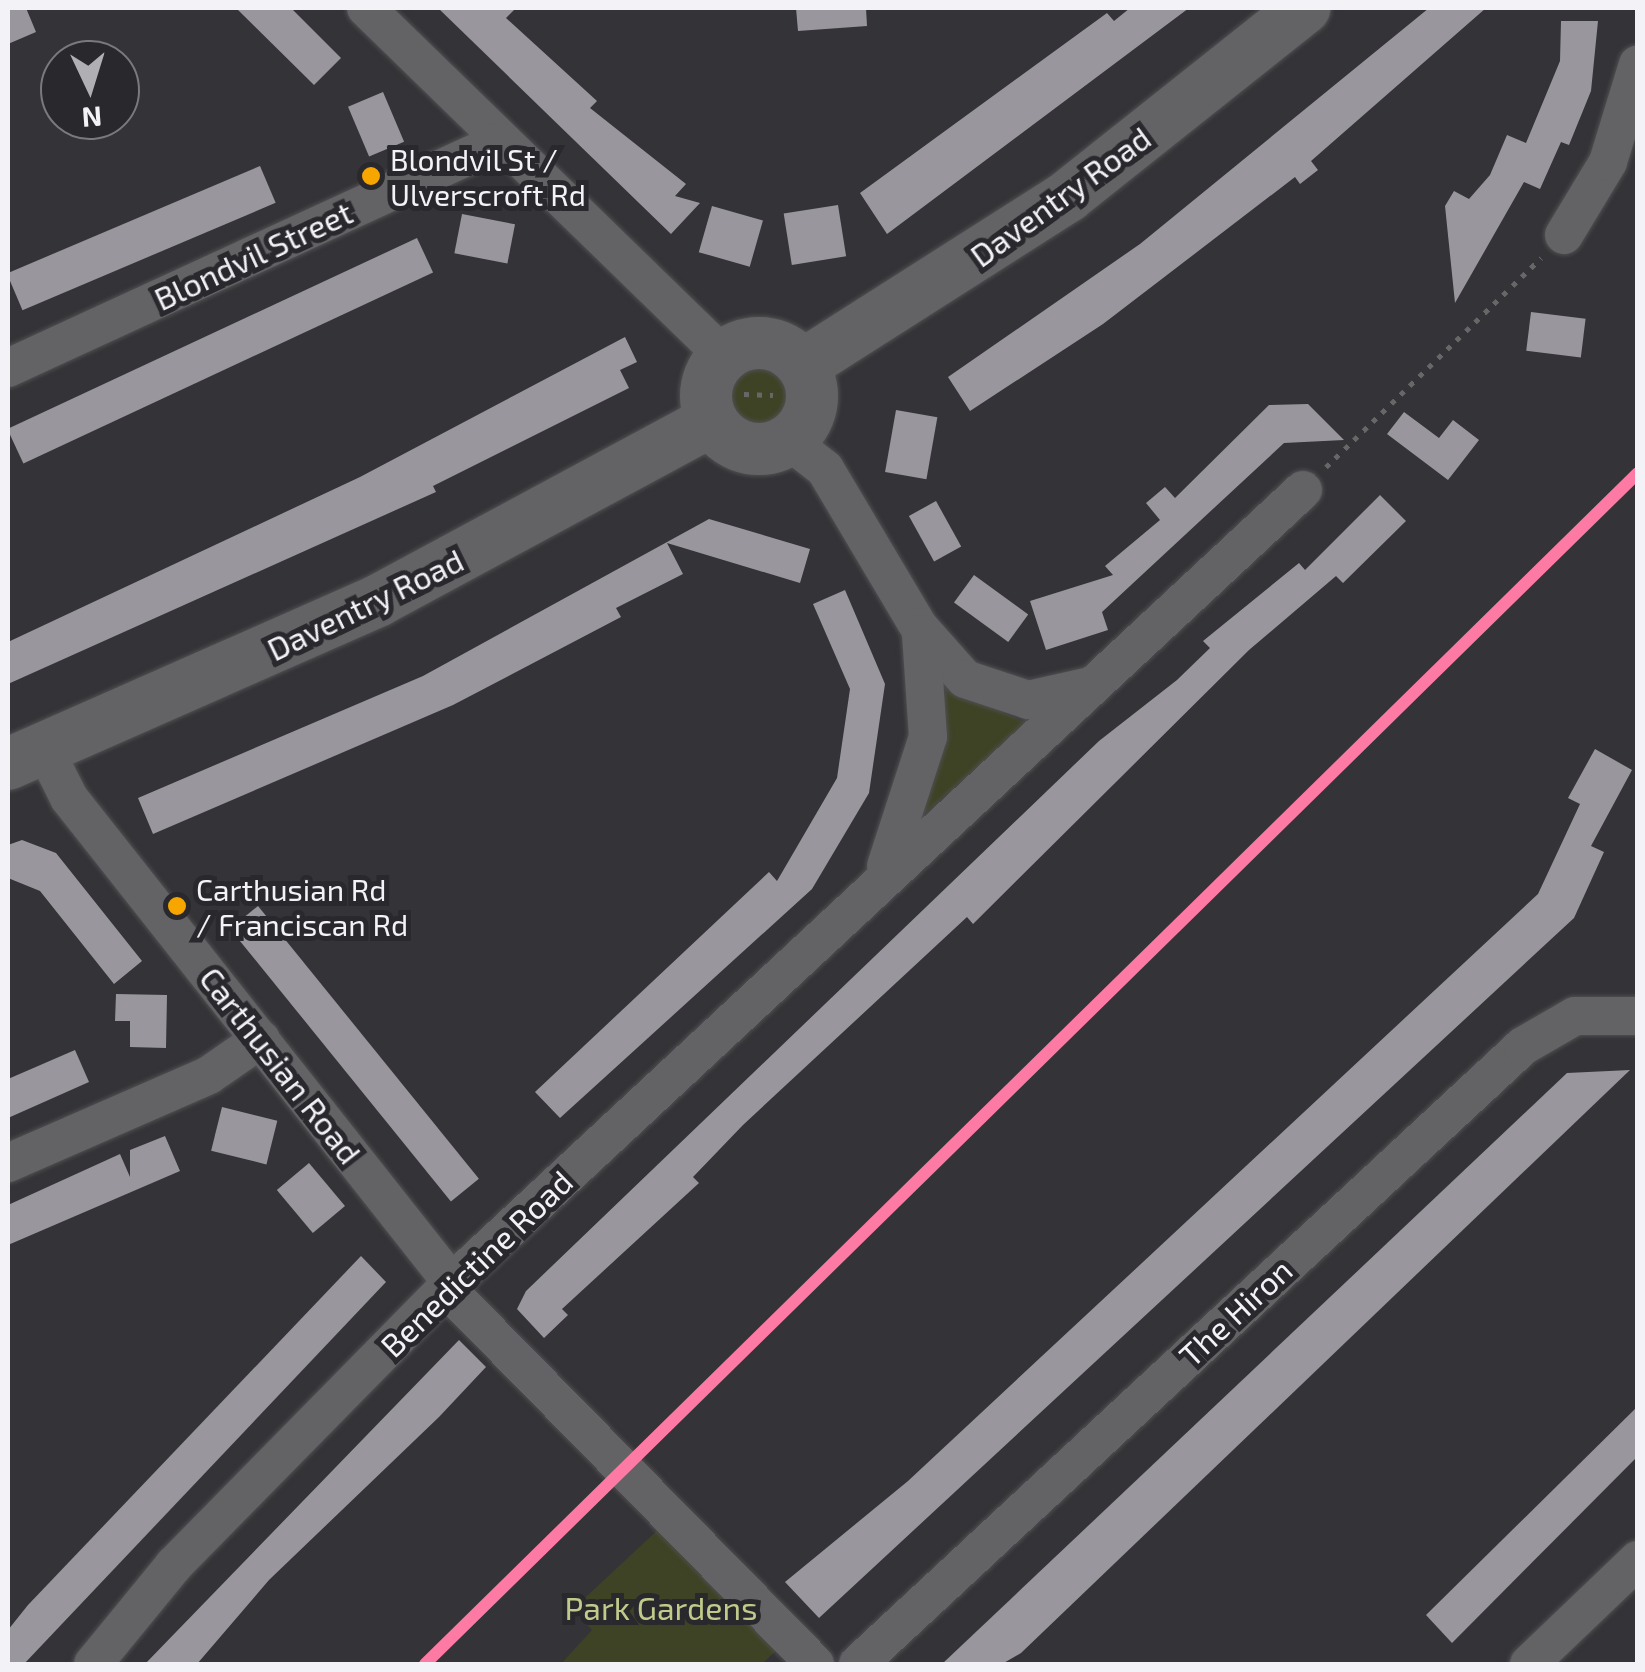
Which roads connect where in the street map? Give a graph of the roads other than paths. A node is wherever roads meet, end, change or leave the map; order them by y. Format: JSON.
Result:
{"nodes":[{"id":1,"x":1304,"y":8,"type":"edge"},
{"id":2,"x":372,"y":10,"type":"edge"},
{"id":3,"x":1638,"y":64,"type":"edge"},
{"id":4,"x":499,"y":142,"type":"junction"},
{"id":5,"x":1564,"y":235,"type":"road end"},
{"id":6,"x":8,"y":368,"type":"edge"},
{"id":7,"x":714,"y":390,"type":"junction"},
{"id":8,"x":801,"y":400,"type":"junction"},
{"id":9,"x":1303,"y":490,"type":"road end"},
{"id":10,"x":919,"y":627,"type":"junction"},
{"id":11,"x":1100,"y":678,"type":"junction"},
{"id":12,"x":26,"y":756,"type":"edge"},
{"id":13,"x":878,"y":880,"type":"junction"},
{"id":14,"x":1638,"y":1016,"type":"edge"},
{"id":15,"x":261,"y":1040,"type":"junction"},
{"id":16,"x":8,"y":1163,"type":"edge"},
{"id":17,"x":449,"y":1286,"type":"junction"},
{"id":18,"x":1638,"y":1560,"type":"edge"},
{"id":19,"x":93,"y":1664,"type":"edge"},
{"id":20,"x":815,"y":1664,"type":"edge"},
{"id":21,"x":858,"y":1664,"type":"edge"},
{"id":22,"x":1529,"y":1664,"type":"edge"}],
"edges":[{"from":1,"to":8,"type":"street","name":"Daventry Road"},
{"from":2,"to":4,"type":"street"},
{"from":3,"to":5,"type":"street"},
{"from":4,"to":6,"type":"street","name":"Blondvil Street"},
{"from":4,"to":7,"type":"street"},
{"from":7,"to":8,"type":"street","name":"Daventry Road"},
{"from":7,"to":8,"type":"street"},
{"from":7,"to":12,"type":"street","name":"Daventry Road"},
{"from":8,"to":10,"type":"street","name":"Benedictine Road"},
{"from":9,"to":11,"type":"street"},
{"from":10,"to":11,"type":"street","name":"Benedictine Road"},
{"from":10,"to":13,"type":"street","name":"Benedictine Road"},
{"from":11,"to":13,"type":"street","name":"Benedictine Road"},
{"from":12,"to":15,"type":"street","name":"Carthusian Road"},
{"from":13,"to":17,"type":"street","name":"Benedictine Road"},
{"from":14,"to":21,"type":"street","name":"The Hiron"},
{"from":15,"to":16,"type":"street"},
{"from":15,"to":17,"type":"street","name":"Carthusian Road"},
{"from":17,"to":19,"type":"street","name":"Benedictine Road"},
{"from":17,"to":20,"type":"street"},
{"from":18,"to":22,"type":"street"}]}
